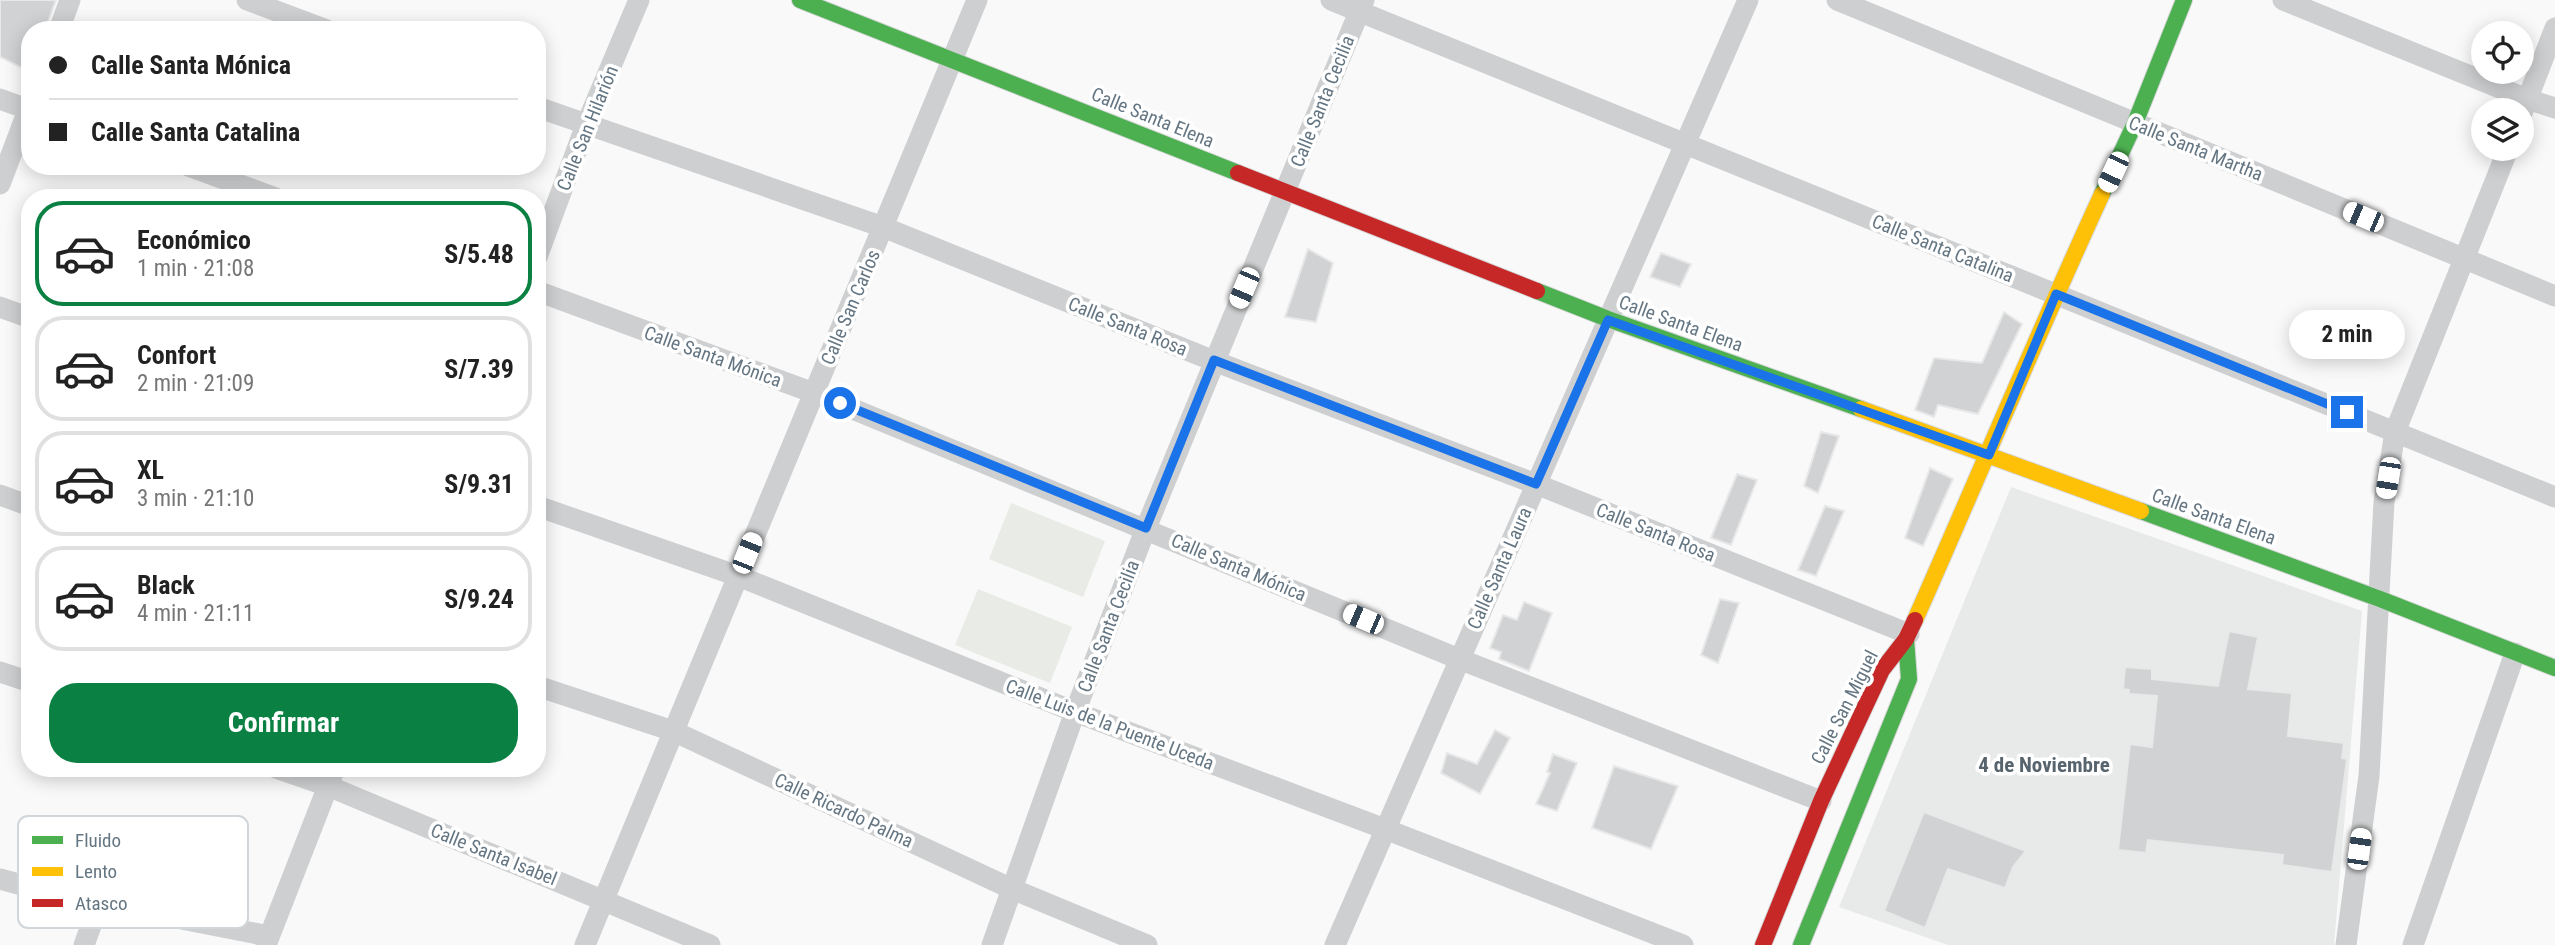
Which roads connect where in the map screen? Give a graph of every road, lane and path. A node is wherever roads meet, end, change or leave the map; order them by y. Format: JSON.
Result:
{"nodes":[{"id":1,"x":70,"y":0,"type":"edge"},
{"id":2,"x":247,"y":0,"type":"edge"},
{"id":3,"x":639,"y":0,"type":"edge"},
{"id":4,"x":800,"y":0,"type":"edge"},
{"id":5,"x":977,"y":0,"type":"edge"},
{"id":6,"x":1331,"y":0,"type":"edge"},
{"id":7,"x":1748,"y":0,"type":"edge"},
{"id":8,"x":1837,"y":0,"type":"edge"},
{"id":9,"x":2184,"y":0,"type":"edge"},
{"id":10,"x":2283,"y":0,"type":"edge"},
{"id":11,"x":1362,"y":6,"type":"edge"},
{"id":12,"x":62,"y":21,"type":"edge"},
{"id":13,"x":303,"y":21,"type":"edge"},
{"id":14,"x":2555,"y":28,"type":"edge"},
{"id":15,"x":952,"y":60,"type":"junction"},
{"id":16,"x":2506,"y":98,"type":"edge"},
{"id":17,"x":2527,"y":98,"type":"edge"},
{"id":18,"x":0,"y":99,"type":"edge"},
{"id":19,"x":21,"y":106,"type":"edge"},
{"id":20,"x":2534,"y":107,"type":"edge"},
{"id":21,"x":2555,"y":108,"type":"edge"},
{"id":22,"x":546,"y":110,"type":"edge"},
{"id":23,"x":2136,"y":123,"type":"junction"},
{"id":24,"x":586,"y":125,"type":"junction"},
{"id":25,"x":21,"y":129,"type":"edge"},
{"id":26,"x":1685,"y":144,"type":"junction"},
{"id":27,"x":2503,"y":161,"type":"edge"},
{"id":28,"x":213,"y":175,"type":"edge"},
{"id":29,"x":0,"y":184,"type":"edge"},
{"id":30,"x":251,"y":189,"type":"edge"},
{"id":31,"x":1285,"y":192,"type":"junction"},
{"id":32,"x":883,"y":227,"type":"junction"},
{"id":33,"x":546,"y":233,"type":"edge"},
{"id":34,"x":2465,"y":259,"type":"junction"},
{"id":35,"x":546,"y":294,"type":"edge"},
{"id":36,"x":2056,"y":294,"type":"junction"},
{"id":37,"x":2555,"y":296,"type":"edge"},
{"id":38,"x":0,"y":307,"type":"edge"},
{"id":39,"x":21,"y":315,"type":"edge"},
{"id":40,"x":1608,"y":320,"type":"junction"},
{"id":41,"x":1214,"y":360,"type":"junction"},
{"id":42,"x":814,"y":393,"type":"junction"},
{"id":43,"x":2395,"y":432,"type":"junction"},
{"id":44,"x":1989,"y":455,"type":"junction"},
{"id":45,"x":1536,"y":484,"type":"junction"},
{"id":46,"x":0,"y":495,"type":"edge"},
{"id":47,"x":2555,"y":497,"type":"edge"},
{"id":48,"x":21,"y":503,"type":"edge"},
{"id":49,"x":546,"y":509,"type":"edge"},
{"id":50,"x":1146,"y":528,"type":"junction"},
{"id":51,"x":738,"y":576,"type":"junction"},
{"id":52,"x":2380,"y":599,"type":"junction"},
{"id":53,"x":1908,"y":636,"type":"junction"},
{"id":54,"x":2515,"y":653,"type":"junction"},
{"id":55,"x":1460,"y":659,"type":"junction"},
{"id":56,"x":2555,"y":668,"type":"edge"},
{"id":57,"x":0,"y":672,"type":"edge"},
{"id":58,"x":21,"y":679,"type":"edge"},
{"id":59,"x":546,"y":689,"type":"edge"},
{"id":60,"x":1075,"y":712,"type":"junction"},
{"id":61,"x":673,"y":731,"type":"junction"},
{"id":62,"x":331,"y":777,"type":"edge"},
{"id":63,"x":1821,"y":801,"type":"junction"},
{"id":64,"x":1385,"y":829,"type":"junction"},
{"id":65,"x":0,"y":879,"type":"edge"},
{"id":66,"x":18,"y":884,"type":"edge"},
{"id":67,"x":1013,"y":889,"type":"junction"},
{"id":68,"x":604,"y":899,"type":"junction"},
{"id":69,"x":90,"y":928,"type":"edge"},
{"id":70,"x":212,"y":928,"type":"edge"},
{"id":71,"x":1766,"y":937,"type":"edge"},
{"id":72,"x":268,"y":940,"type":"edge"},
{"id":73,"x":1807,"y":944,"type":"edge"},
{"id":74,"x":84,"y":945,"type":"edge"},
{"id":75,"x":585,"y":945,"type":"edge"},
{"id":76,"x":710,"y":945,"type":"edge"},
{"id":77,"x":992,"y":945,"type":"edge"},
{"id":78,"x":1147,"y":945,"type":"edge"},
{"id":79,"x":1335,"y":945,"type":"edge"},
{"id":80,"x":1683,"y":945,"type":"edge"},
{"id":81,"x":2346,"y":945,"type":"edge"},
{"id":82,"x":2413,"y":945,"type":"edge"}],
"edges":[{"from":1,"to":12,"type":"street"},
{"from":2,"to":13,"type":"street"},
{"from":3,"to":24,"type":"street","name":"Calle San Hilarión"},
{"from":4,"to":15,"type":"street","name":"Calle Santa Elena"},
{"from":5,"to":15,"type":"street","name":"Calle San Carlos"},
{"from":6,"to":11,"type":"street","name":"Calle Santa Catalina"},
{"from":7,"to":26,"type":"street","name":"Calle Santa Laura"},
{"from":8,"to":23,"type":"street","name":"Calle Santa Martha"},
{"from":9,"to":23,"type":"street"},
{"from":10,"to":16,"type":"street"},
{"from":11,"to":26,"type":"street","name":"Calle Santa Catalina"},
{"from":11,"to":31,"type":"street","name":"Calle Santa Cecilia"},
{"from":14,"to":17,"type":"street"},
{"from":15,"to":31,"type":"street","name":"Calle Santa Elena"},
{"from":15,"to":32,"type":"street","name":"Calle San Carlos"},
{"from":18,"to":19,"type":"street"},
{"from":20,"to":21,"type":"street"},
{"from":22,"to":24,"type":"street","name":"Calle Santa Rosa"},
{"from":23,"to":34,"type":"street","name":"Calle Santa Martha"},
{"from":23,"to":36,"type":"street"},
{"from":24,"to":32,"type":"street","name":"Calle Santa Rosa"},
{"from":24,"to":33,"type":"street","name":"Calle San Hilarión"},
{"from":25,"to":29,"type":"street"},
{"from":26,"to":36,"type":"street","name":"Calle Santa Catalina"},
{"from":26,"to":40,"type":"street","name":"Calle Santa Laura"},
{"from":27,"to":34,"type":"street"},
{"from":28,"to":30,"type":"street"},
{"from":31,"to":40,"type":"street","name":"Calle Santa Elena"},
{"from":31,"to":41,"type":"street","name":"Calle Santa Cecilia"},
{"from":32,"to":41,"type":"street","name":"Calle Santa Rosa"},
{"from":32,"to":42,"type":"street","name":"Calle San Carlos"},
{"from":34,"to":37,"type":"street","name":"Calle Santa Martha"},
{"from":34,"to":43,"type":"street"},
{"from":35,"to":42,"type":"street","name":"Calle Santa Mónica"},
{"from":36,"to":43,"type":"street","name":"Calle Santa Catalina"},
{"from":36,"to":44,"type":"street"},
{"from":38,"to":39,"type":"street"},
{"from":40,"to":44,"type":"street","name":"Calle Santa Elena"},
{"from":40,"to":45,"type":"street","name":"Calle Santa Laura"},
{"from":41,"to":45,"type":"street","name":"Calle Santa Rosa"},
{"from":41,"to":50,"type":"street","name":"Calle Santa Cecilia"},
{"from":42,"to":50,"type":"street","name":"Calle Santa Mónica"},
{"from":42,"to":51,"type":"street","name":"Calle San Carlos"},
{"from":43,"to":47,"type":"street","name":"Calle Santa Catalina"},
{"from":43,"to":52,"type":"street"},
{"from":44,"to":52,"type":"street","name":"Calle Santa Elena"},
{"from":44,"to":53,"type":"street"},
{"from":45,"to":53,"type":"street","name":"Calle Santa Rosa"},
{"from":45,"to":55,"type":"street","name":"Calle Santa Laura"},
{"from":46,"to":48,"type":"street"},
{"from":49,"to":51,"type":"street","name":"Calle Luis de la Puente Uceda"},
{"from":50,"to":55,"type":"street","name":"Calle Santa Mónica"},
{"from":50,"to":60,"type":"street","name":"Calle Santa Cecilia"},
{"from":51,"to":60,"type":"street","name":"Calle Luis de la Puente Uceda"},
{"from":51,"to":61,"type":"street","name":"Calle San Carlos"},
{"from":52,"to":54,"type":"street","name":"Calle Santa Elena"},
{"from":52,"to":81,"type":"street"},
{"from":53,"to":63,"type":"street","name":"Calle San Miguel"},
{"from":53,"to":73,"type":"street","name":"Calle San Miguel"},
{"from":54,"to":56,"type":"street","name":"Calle Santa Elena"},
{"from":54,"to":82,"type":"street"},
{"from":55,"to":63,"type":"street","name":"Calle Santa Mónica"},
{"from":55,"to":64,"type":"street","name":"Calle Santa Laura"},
{"from":57,"to":58,"type":"street"},
{"from":59,"to":61,"type":"street","name":"Calle Ricardo Palma"},
{"from":60,"to":64,"type":"street","name":"Calle Luis de la Puente Uceda"},
{"from":60,"to":67,"type":"street","name":"Calle Santa Cecilia"},
{"from":61,"to":67,"type":"street","name":"Calle Ricardo Palma"},
{"from":61,"to":68,"type":"street","name":"Calle San Carlos"},
{"from":62,"to":68,"type":"street","name":"Calle Santa Isabel"},
{"from":62,"to":72,"type":"street"},
{"from":63,"to":71,"type":"street","name":"Calle San Miguel"},
{"from":64,"to":79,"type":"street","name":"Calle Santa Laura"},
{"from":64,"to":80,"type":"street","name":"Calle Luis de la Puente Uceda"},
{"from":65,"to":66,"type":"street"},
{"from":67,"to":77,"type":"street","name":"Calle Santa Cecilia"},
{"from":67,"to":78,"type":"street","name":"Calle Ricardo Palma"},
{"from":68,"to":75,"type":"street","name":"Calle San Carlos"},
{"from":68,"to":76,"type":"street","name":"Calle Santa Isabel"},
{"from":69,"to":74,"type":"street"},
{"from":70,"to":72,"type":"street"},
{"from":71,"to":73,"type":"street"}]}
